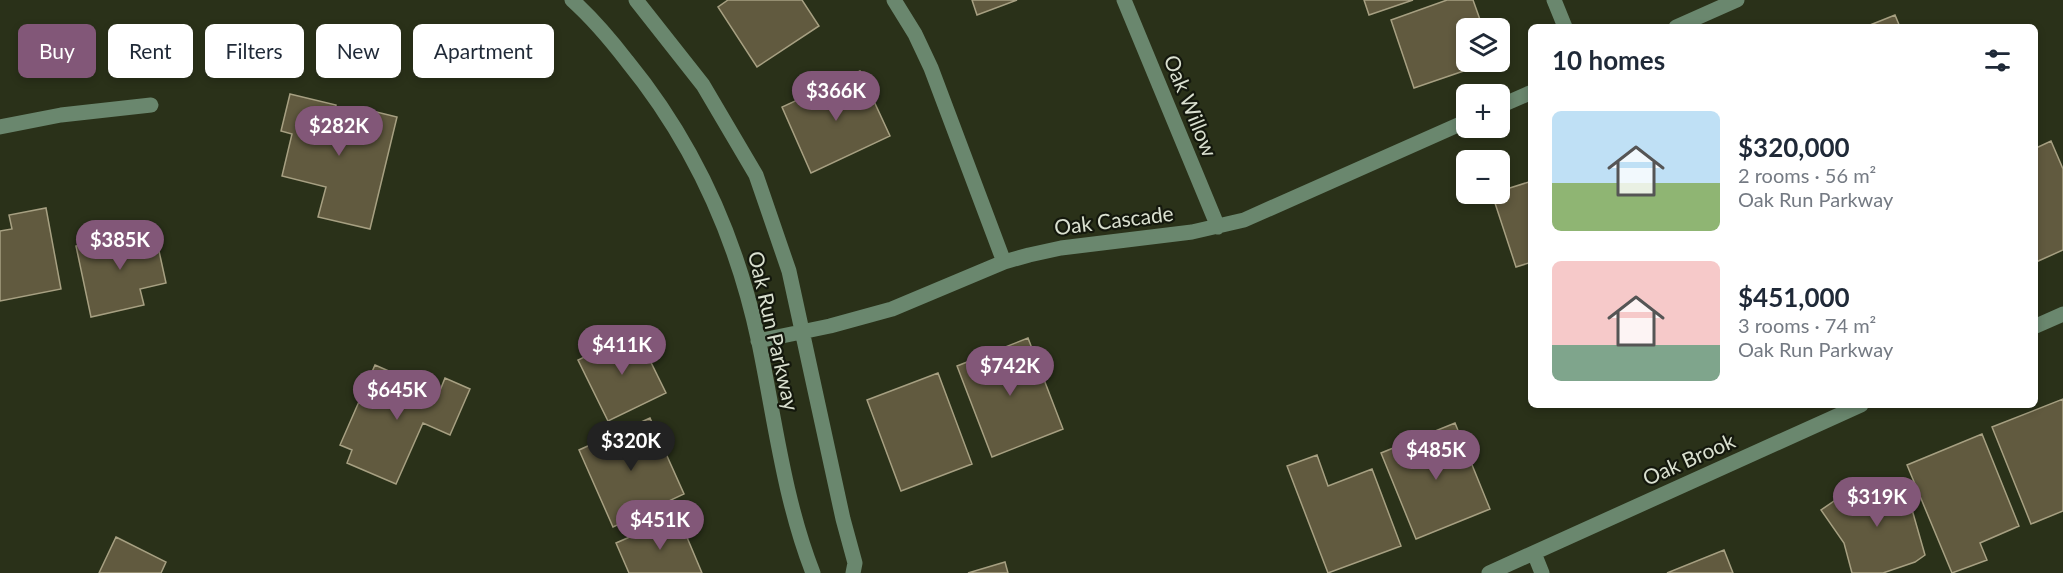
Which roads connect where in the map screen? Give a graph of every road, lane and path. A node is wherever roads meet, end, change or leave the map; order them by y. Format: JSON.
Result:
{"nodes":[{"id":1,"x":572,"y":0,"type":"edge"},
{"id":2,"x":636,"y":0,"type":"edge"},
{"id":3,"x":894,"y":0,"type":"edge"},
{"id":4,"x":1124,"y":0,"type":"edge"},
{"id":5,"x":1554,"y":0,"type":"edge"},
{"id":6,"x":1737,"y":0,"type":"edge"},
{"id":7,"x":1564,"y":24,"type":"edge"},
{"id":8,"x":1683,"y":24,"type":"edge"},
{"id":9,"x":1528,"y":94,"type":"edge"},
{"id":10,"x":1510,"y":102,"type":"edge"},
{"id":11,"x":151,"y":105,"type":"dead end"},
{"id":12,"x":1456,"y":126,"type":"edge"},
{"id":13,"x":0,"y":127,"type":"edge"},
{"id":14,"x":1218,"y":227,"type":"junction"},
{"id":15,"x":1004,"y":262,"type":"junction"},
{"id":16,"x":2063,"y":314,"type":"edge"},
{"id":17,"x":2038,"y":325,"type":"edge"},
{"id":18,"x":803,"y":332,"type":"junction"},
{"id":19,"x":758,"y":341,"type":"junction"},
{"id":20,"x":1854,"y":408,"type":"edge"},
{"id":21,"x":1533,"y":553,"type":"junction"},
{"id":22,"x":813,"y":573,"type":"edge"},
{"id":23,"x":853,"y":573,"type":"edge"},
{"id":24,"x":1488,"y":573,"type":"edge"},
{"id":25,"x":1542,"y":573,"type":"edge"}],
"edges":[{"from":1,"to":19,"type":"street","name":"Oak Run Parkway"},
{"from":2,"to":18,"type":"street","name":"Oak Run Parkway"},
{"from":3,"to":15,"type":"street"},
{"from":4,"to":14,"type":"street","name":"Oak Willow"},
{"from":5,"to":7,"type":"street"},
{"from":6,"to":8,"type":"street"},
{"from":9,"to":10,"type":"street"},
{"from":11,"to":13,"type":"street"},
{"from":12,"to":14,"type":"street","name":"Oak Cascade"},
{"from":14,"to":15,"type":"street","name":"Oak Cascade"},
{"from":15,"to":18,"type":"street","name":"Oak Cascade"},
{"from":16,"to":17,"type":"street"},
{"from":18,"to":19,"type":"street","name":"Oak Cascade"},
{"from":18,"to":23,"type":"street","name":"Oak Run Parkway"},
{"from":19,"to":22,"type":"street","name":"Oak Run Parkway"},
{"from":20,"to":21,"type":"street","name":"Oak Brook"},
{"from":21,"to":24,"type":"street","name":"Oak Brook"},
{"from":21,"to":25,"type":"street"}]}
